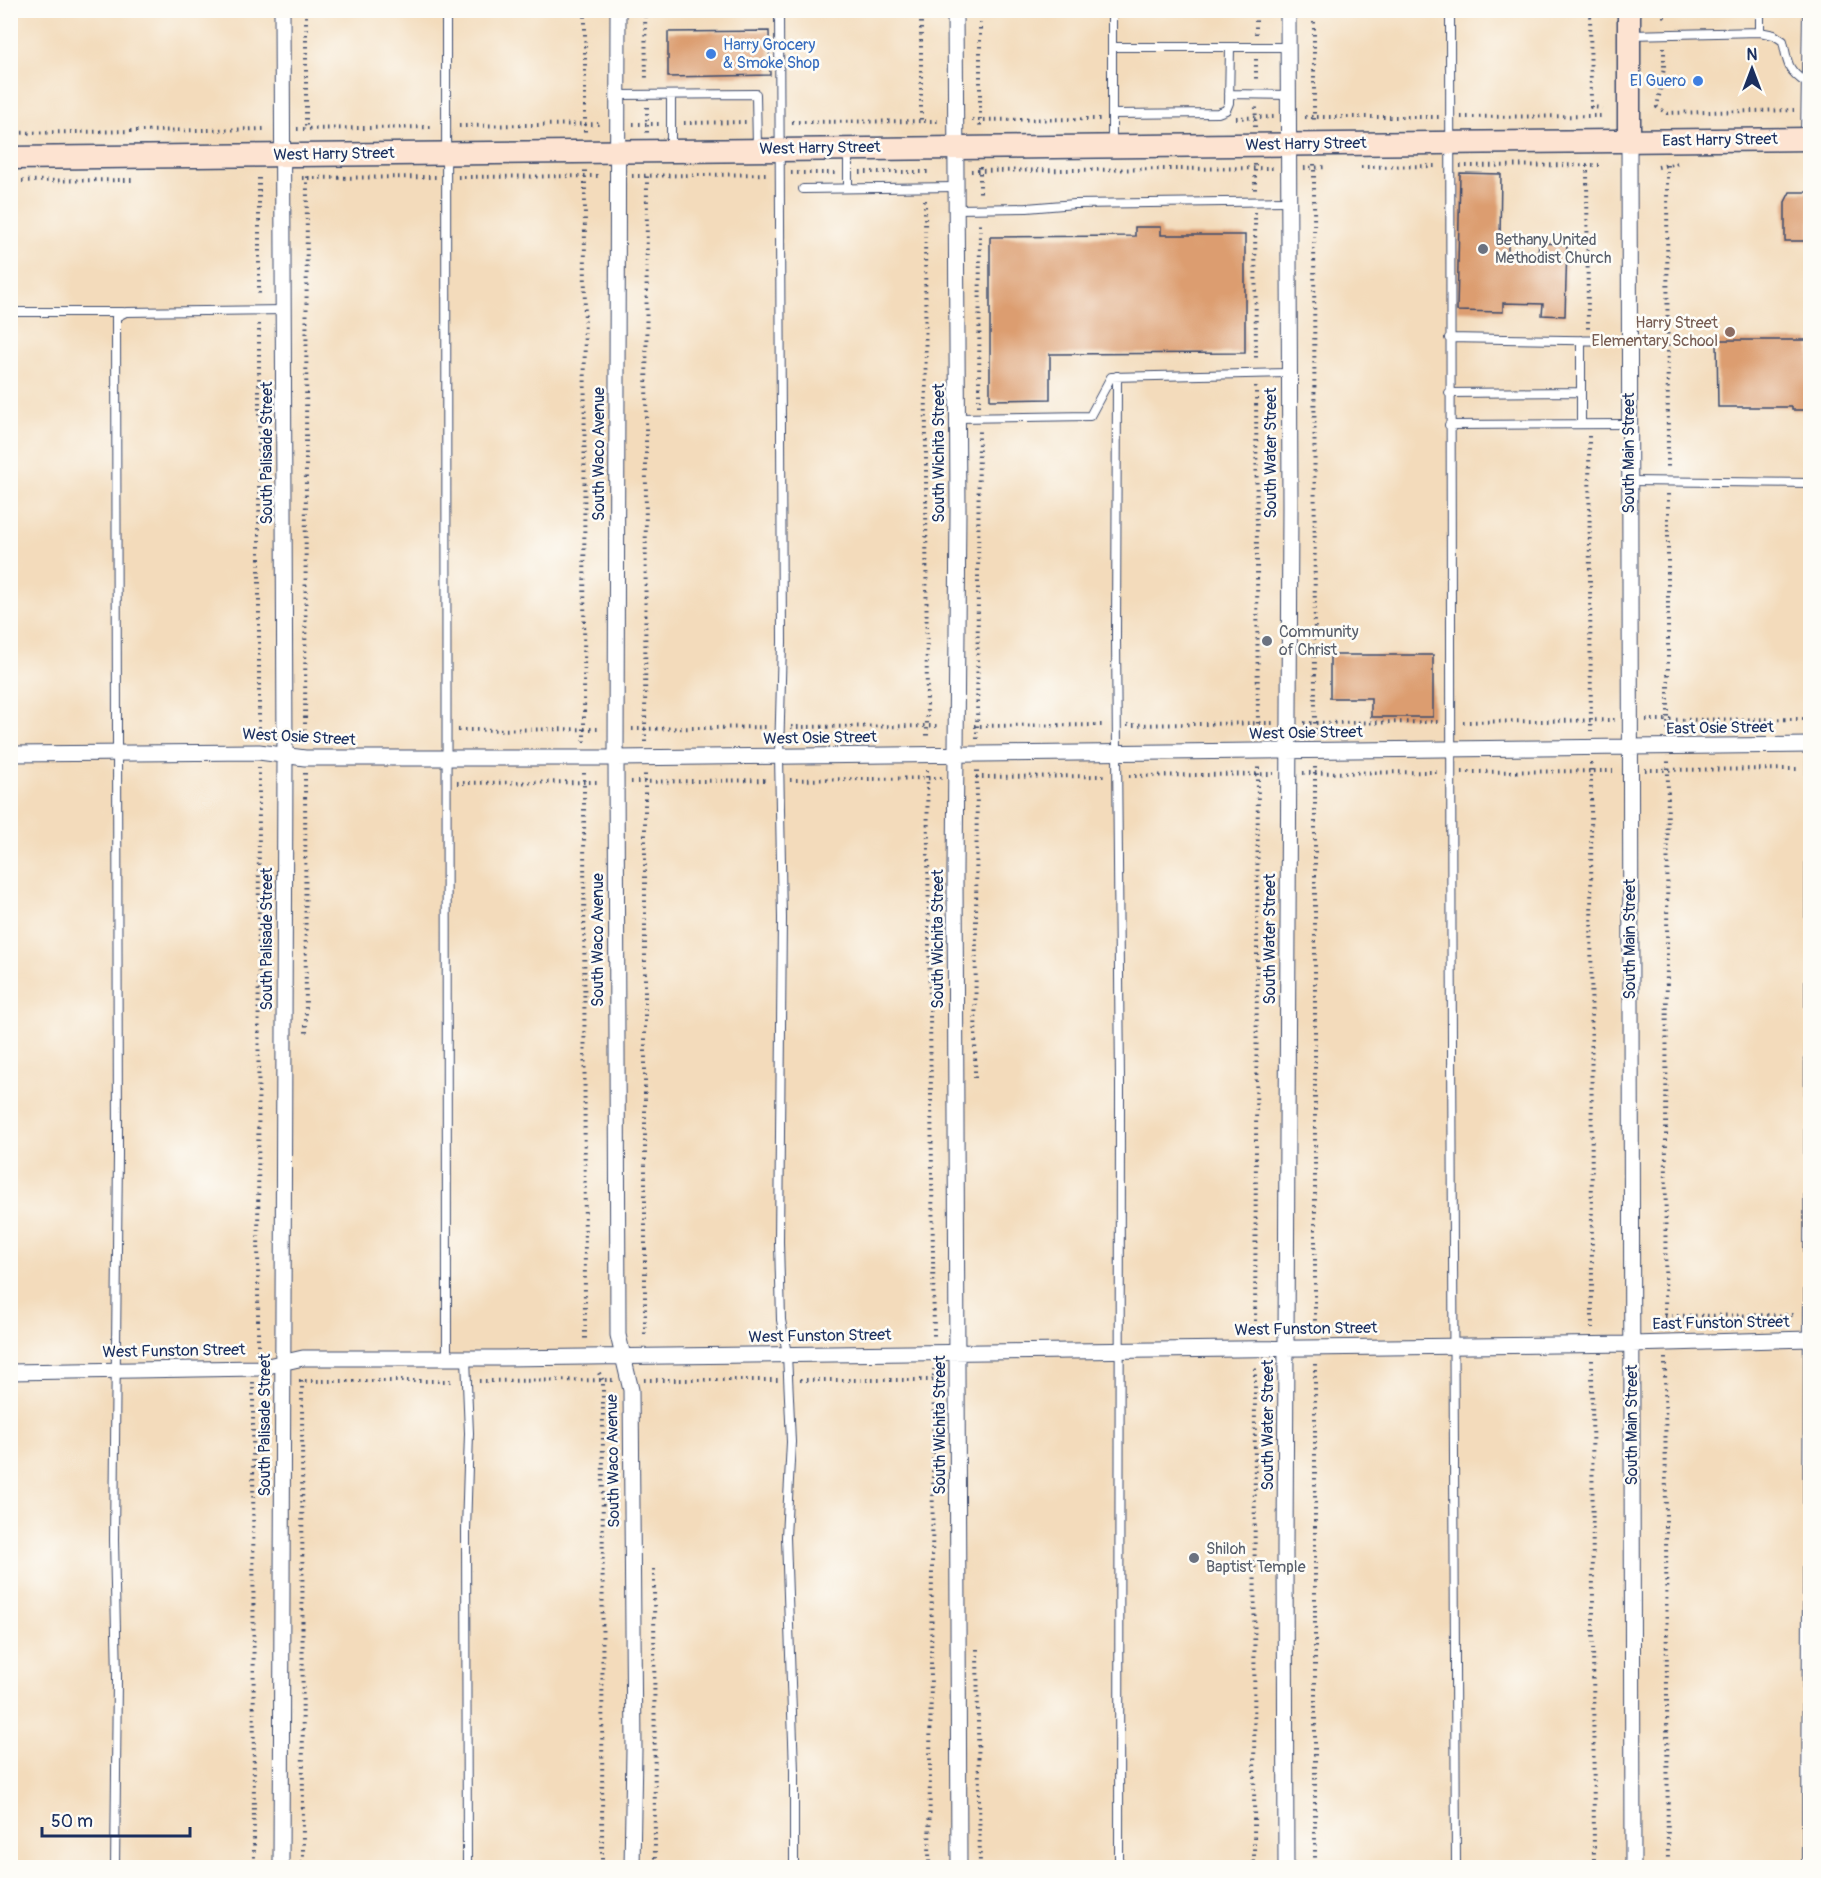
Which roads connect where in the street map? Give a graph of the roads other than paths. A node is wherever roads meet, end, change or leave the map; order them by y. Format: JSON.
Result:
{"nodes":[{"id":1,"x":282,"y":10,"type":"edge"},
{"id":2,"x":446,"y":10,"type":"edge"},
{"id":3,"x":618,"y":10,"type":"edge"},
{"id":4,"x":779,"y":10,"type":"edge"},
{"id":5,"x":955,"y":10,"type":"edge"},
{"id":6,"x":1112,"y":10,"type":"edge"},
{"id":7,"x":1288,"y":10,"type":"edge"},
{"id":8,"x":1450,"y":10,"type":"edge"},
{"id":9,"x":1629,"y":10,"type":"edge"},
{"id":10,"x":1760,"y":10,"type":"edge"},
{"id":11,"x":1807,"y":10,"type":"edge"},
{"id":12,"x":1760,"y":32,"type":"junction"},
{"id":13,"x":1629,"y":35,"type":"junction"},
{"id":14,"x":1112,"y":47,"type":"junction"},
{"id":15,"x":1230,"y":47,"type":"junction"},
{"id":16,"x":1288,"y":47,"type":"junction"},
{"id":17,"x":1806,"y":83,"type":"junction"},
{"id":18,"x":1229,"y":94,"type":"junction"},
{"id":19,"x":1288,"y":94,"type":"junction"},
{"id":20,"x":618,"y":95,"type":"junction"},
{"id":21,"x":671,"y":95,"type":"junction"},
{"id":22,"x":1112,"y":114,"type":"junction"},
{"id":23,"x":1808,"y":139,"type":"edge"},
{"id":24,"x":1629,"y":141,"type":"junction"},
{"id":25,"x":1450,"y":143,"type":"junction"},
{"id":26,"x":1288,"y":144,"type":"junction"},
{"id":27,"x":1112,"y":145,"type":"junction"},
{"id":28,"x":956,"y":146,"type":"junction"},
{"id":29,"x":768,"y":148,"type":"junction"},
{"id":30,"x":848,"y":148,"type":"junction"},
{"id":31,"x":619,"y":150,"type":"junction"},
{"id":32,"x":671,"y":150,"type":"junction"},
{"id":33,"x":446,"y":153,"type":"junction"},
{"id":34,"x":283,"y":155,"type":"junction"},
{"id":35,"x":10,"y":158,"type":"edge"},
{"id":36,"x":956,"y":179,"type":"junction"},
{"id":37,"x":848,"y":188,"type":"junction"},
{"id":38,"x":803,"y":189,"type":"dead end"},
{"id":39,"x":1288,"y":201,"type":"junction"},
{"id":40,"x":956,"y":209,"type":"junction"},
{"id":41,"x":285,"y":310,"type":"junction"},
{"id":42,"x":10,"y":312,"type":"edge"},
{"id":43,"x":126,"y":312,"type":"junction"},
{"id":44,"x":1449,"y":338,"type":"junction"},
{"id":45,"x":1585,"y":340,"type":"junction"},
{"id":46,"x":1629,"y":341,"type":"junction"},
{"id":47,"x":1289,"y":373,"type":"junction"},
{"id":48,"x":1117,"y":376,"type":"junction"},
{"id":49,"x":1581,"y":392,"type":"junction"},
{"id":50,"x":1449,"y":393,"type":"junction"},
{"id":51,"x":957,"y":418,"type":"junction"},
{"id":52,"x":1585,"y":424,"type":"junction"},
{"id":53,"x":1629,"y":424,"type":"junction"},
{"id":54,"x":1449,"y":425,"type":"junction"},
{"id":55,"x":1629,"y":481,"type":"junction"},
{"id":56,"x":1810,"y":483,"type":"edge"},
{"id":57,"x":1810,"y":745,"type":"edge"},
{"id":58,"x":1630,"y":747,"type":"junction"},
{"id":59,"x":1449,"y":749,"type":"junction"},
{"id":60,"x":1288,"y":751,"type":"junction"},
{"id":61,"x":117,"y":753,"type":"junction"},
{"id":62,"x":1117,"y":753,"type":"junction"},
{"id":63,"x":10,"y":754,"type":"edge"},
{"id":64,"x":956,"y":754,"type":"junction"},
{"id":65,"x":285,"y":755,"type":"junction"},
{"id":66,"x":779,"y":756,"type":"junction"},
{"id":67,"x":447,"y":758,"type":"junction"},
{"id":68,"x":616,"y":758,"type":"junction"},
{"id":69,"x":1810,"y":769,"type":"edge"},
{"id":70,"x":1809,"y":1339,"type":"edge"},
{"id":71,"x":1632,"y":1344,"type":"junction"},
{"id":72,"x":1454,"y":1346,"type":"junction"},
{"id":73,"x":1286,"y":1347,"type":"junction"},
{"id":74,"x":1120,"y":1350,"type":"junction"},
{"id":75,"x":957,"y":1352,"type":"junction"},
{"id":76,"x":787,"y":1354,"type":"junction"},
{"id":77,"x":623,"y":1356,"type":"junction"},
{"id":78,"x":447,"y":1358,"type":"junction"},
{"id":79,"x":466,"y":1358,"type":"junction"},
{"id":80,"x":284,"y":1362,"type":"junction"},
{"id":81,"x":117,"y":1370,"type":"junction"},
{"id":82,"x":10,"y":1372,"type":"edge"},
{"id":83,"x":115,"y":1868,"type":"edge"},
{"id":84,"x":281,"y":1868,"type":"edge"},
{"id":85,"x":467,"y":1868,"type":"edge"},
{"id":86,"x":632,"y":1868,"type":"edge"},
{"id":87,"x":794,"y":1868,"type":"edge"},
{"id":88,"x":959,"y":1868,"type":"edge"},
{"id":89,"x":1119,"y":1868,"type":"edge"},
{"id":90,"x":1286,"y":1868,"type":"edge"},
{"id":91,"x":1456,"y":1868,"type":"edge"},
{"id":92,"x":1633,"y":1868,"type":"edge"},
{"id":93,"x":1806,"y":1868,"type":"edge"}],
"edges":[{"from":1,"to":34,"type":"street","name":"South Palisade Street"},
{"from":2,"to":33,"type":"lane"},
{"from":3,"to":20,"type":"street","name":"South Waco Avenue"},
{"from":4,"to":29,"type":"lane"},
{"from":5,"to":28,"type":"street","name":"South Wichita Street"},
{"from":6,"to":14,"type":"lane"},
{"from":7,"to":16,"type":"street","name":"South Water Street"},
{"from":8,"to":25,"type":"lane"},
{"from":9,"to":13,"type":"street","name":"South Main Street"},
{"from":10,"to":12,"type":"lane"},
{"from":11,"to":17,"type":"lane"},
{"from":12,"to":13,"type":"lane"},
{"from":12,"to":17,"type":"lane"},
{"from":13,"to":24,"type":"street","name":"South Main Street"},
{"from":14,"to":15,"type":"lane"},
{"from":14,"to":22,"type":"lane"},
{"from":15,"to":16,"type":"lane"},
{"from":15,"to":18,"type":"lane"},
{"from":16,"to":19,"type":"street","name":"South Water Street"},
{"from":17,"to":23,"type":"lane"},
{"from":18,"to":19,"type":"lane"},
{"from":18,"to":22,"type":"lane"},
{"from":19,"to":26,"type":"street","name":"South Water Street"},
{"from":20,"to":21,"type":"lane"},
{"from":20,"to":31,"type":"street","name":"South Waco Avenue"},
{"from":21,"to":29,"type":"lane"},
{"from":21,"to":32,"type":"lane"},
{"from":22,"to":27,"type":"lane"},
{"from":23,"to":24,"type":"street","name":"East Harry Street"},
{"from":24,"to":25,"type":"street","name":"West Harry Street"},
{"from":24,"to":46,"type":"street","name":"South Main Street"},
{"from":25,"to":26,"type":"street","name":"West Harry Street"},
{"from":25,"to":44,"type":"lane"},
{"from":26,"to":27,"type":"street","name":"West Harry Street"},
{"from":26,"to":39,"type":"street","name":"South Water Street"},
{"from":27,"to":28,"type":"street","name":"West Harry Street"},
{"from":28,"to":30,"type":"street","name":"West Harry Street"},
{"from":28,"to":36,"type":"street","name":"South Wichita Street"},
{"from":29,"to":30,"type":"street","name":"West Harry Street"},
{"from":29,"to":32,"type":"street","name":"West Harry Street"},
{"from":29,"to":66,"type":"lane"},
{"from":30,"to":37,"type":"lane"},
{"from":31,"to":32,"type":"street","name":"West Harry Street"},
{"from":31,"to":33,"type":"street","name":"West Harry Street"},
{"from":31,"to":68,"type":"street","name":"South Waco Avenue"},
{"from":33,"to":34,"type":"street","name":"West Harry Street"},
{"from":33,"to":67,"type":"lane"},
{"from":34,"to":35,"type":"street","name":"West Harry Street"},
{"from":34,"to":41,"type":"street","name":"South Palisade Street"},
{"from":36,"to":37,"type":"lane"},
{"from":36,"to":40,"type":"street","name":"South Wichita Street"},
{"from":37,"to":38,"type":"lane"},
{"from":39,"to":40,"type":"lane"},
{"from":39,"to":47,"type":"street","name":"South Water Street"},
{"from":40,"to":51,"type":"street","name":"South Wichita Street"},
{"from":41,"to":43,"type":"lane"},
{"from":41,"to":65,"type":"street","name":"South Palisade Street"},
{"from":42,"to":43,"type":"lane"},
{"from":43,"to":61,"type":"lane"},
{"from":44,"to":45,"type":"lane"},
{"from":44,"to":50,"type":"lane"},
{"from":45,"to":46,"type":"lane"},
{"from":45,"to":49,"type":"lane"},
{"from":46,"to":53,"type":"street","name":"South Main Street"},
{"from":47,"to":48,"type":"lane"},
{"from":47,"to":60,"type":"street","name":"South Water Street"},
{"from":48,"to":51,"type":"lane"},
{"from":48,"to":62,"type":"lane"},
{"from":49,"to":50,"type":"lane"},
{"from":49,"to":52,"type":"lane"},
{"from":50,"to":54,"type":"lane"},
{"from":51,"to":64,"type":"street","name":"South Wichita Street"},
{"from":52,"to":53,"type":"lane"},
{"from":52,"to":54,"type":"lane"},
{"from":53,"to":55,"type":"street","name":"South Main Street"},
{"from":54,"to":59,"type":"lane"},
{"from":55,"to":56,"type":"lane"},
{"from":55,"to":58,"type":"street","name":"South Main Street"},
{"from":57,"to":58,"type":"street","name":"East Osie Street"},
{"from":57,"to":69,"type":"lane"},
{"from":58,"to":59,"type":"street","name":"West Osie Street"},
{"from":58,"to":71,"type":"street","name":"South Main Street"},
{"from":59,"to":60,"type":"street","name":"West Osie Street"},
{"from":59,"to":72,"type":"lane"},
{"from":60,"to":62,"type":"street","name":"West Osie Street"},
{"from":60,"to":73,"type":"street","name":"South Water Street"},
{"from":61,"to":63,"type":"street","name":"West Osie Street"},
{"from":61,"to":65,"type":"street","name":"West Osie Street"},
{"from":61,"to":81,"type":"lane"},
{"from":62,"to":64,"type":"street","name":"West Osie Street"},
{"from":62,"to":74,"type":"lane"},
{"from":64,"to":66,"type":"street","name":"West Osie Street"},
{"from":64,"to":75,"type":"street","name":"South Wichita Street"},
{"from":65,"to":67,"type":"street","name":"West Osie Street"},
{"from":65,"to":80,"type":"street","name":"South Palisade Street"},
{"from":66,"to":68,"type":"street","name":"West Osie Street"},
{"from":66,"to":76,"type":"lane"},
{"from":67,"to":68,"type":"street","name":"West Osie Street"},
{"from":67,"to":78,"type":"lane"},
{"from":68,"to":77,"type":"street","name":"South Waco Avenue"},
{"from":69,"to":70,"type":"lane"},
{"from":70,"to":71,"type":"street","name":"East Funston Street"},
{"from":70,"to":93,"type":"lane"},
{"from":71,"to":72,"type":"street","name":"West Funston Street"},
{"from":71,"to":92,"type":"street","name":"South Main Street"},
{"from":72,"to":73,"type":"street","name":"West Funston Street"},
{"from":72,"to":91,"type":"lane"},
{"from":73,"to":74,"type":"street","name":"West Funston Street"},
{"from":73,"to":90,"type":"street","name":"South Water Street"},
{"from":74,"to":75,"type":"street","name":"West Funston Street"},
{"from":74,"to":89,"type":"lane"},
{"from":75,"to":76,"type":"street","name":"West Funston Street"},
{"from":75,"to":88,"type":"street","name":"South Wichita Street"},
{"from":76,"to":77,"type":"street","name":"West Funston Street"},
{"from":76,"to":87,"type":"lane"},
{"from":77,"to":79,"type":"street","name":"West Funston Street"},
{"from":77,"to":86,"type":"street","name":"South Waco Avenue"},
{"from":78,"to":79,"type":"street","name":"West Funston Street"},
{"from":78,"to":80,"type":"street","name":"West Funston Street"},
{"from":79,"to":85,"type":"lane"},
{"from":80,"to":81,"type":"street","name":"West Funston Street"},
{"from":80,"to":84,"type":"street","name":"South Palisade Street"},
{"from":81,"to":82,"type":"street","name":"West Funston Street"},
{"from":81,"to":83,"type":"lane"}]}
